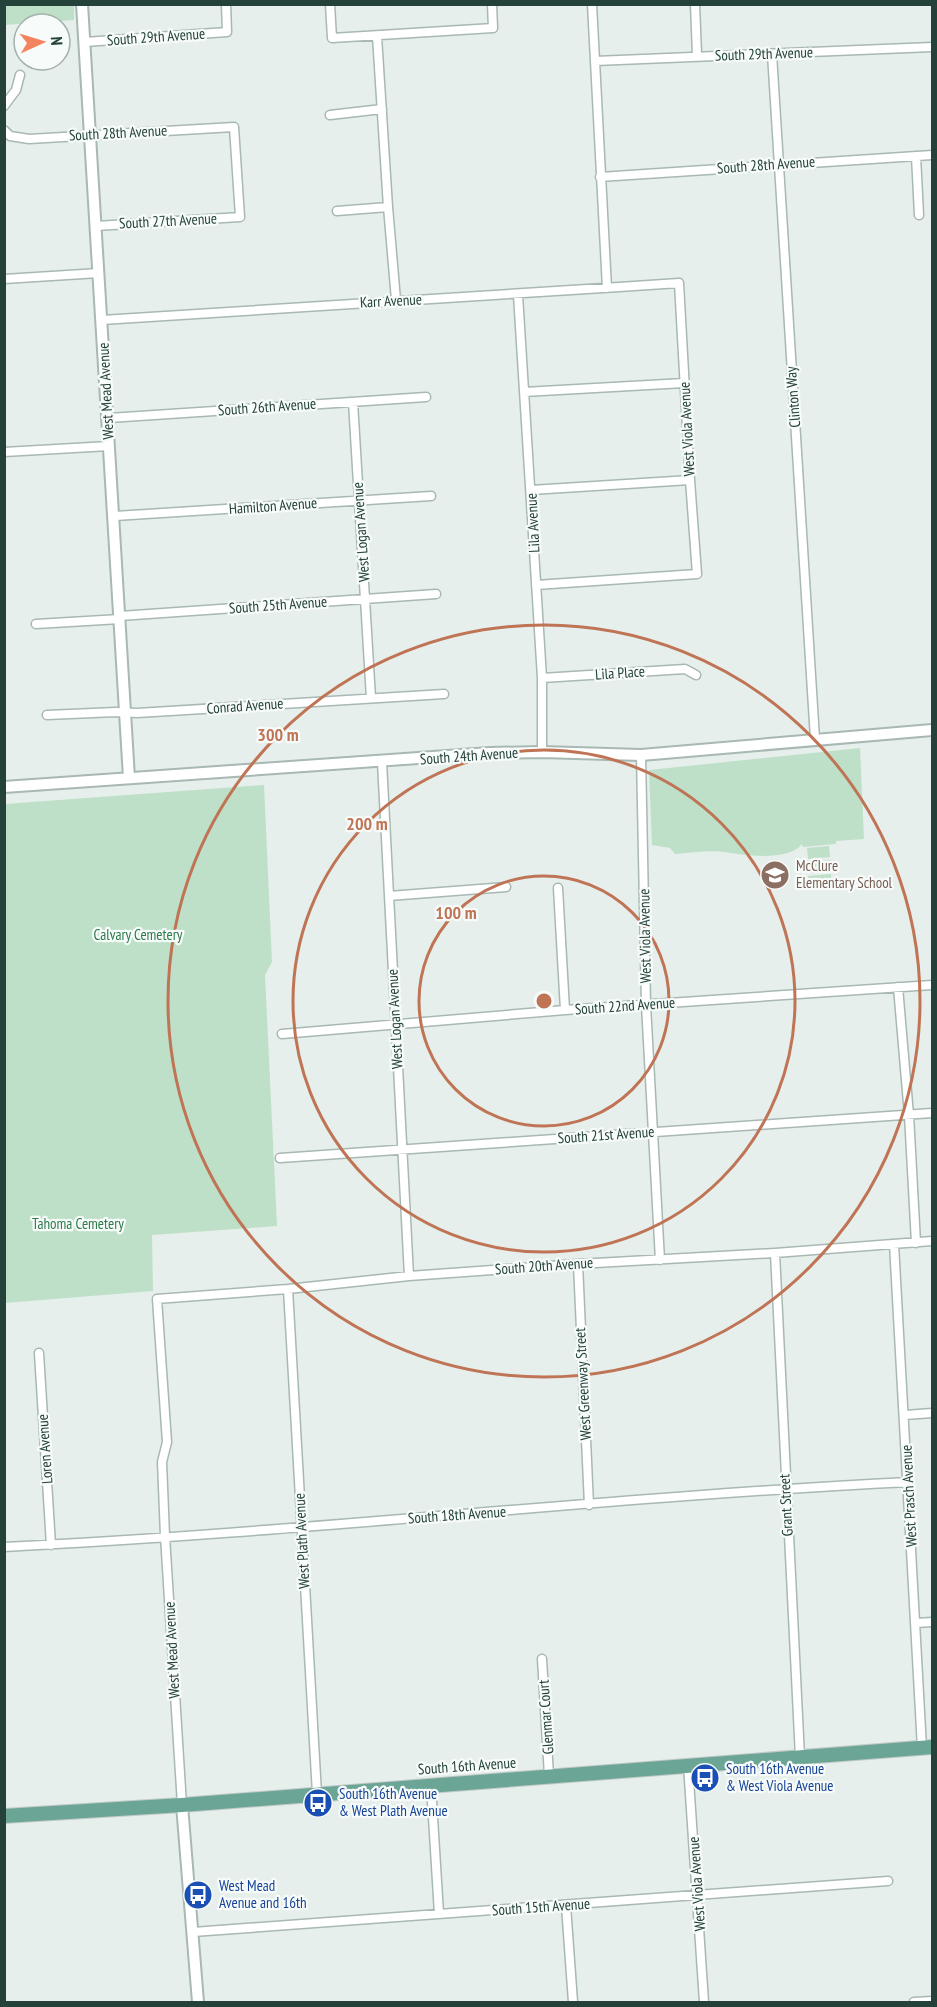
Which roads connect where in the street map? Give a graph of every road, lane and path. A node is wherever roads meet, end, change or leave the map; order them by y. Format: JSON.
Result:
{"nodes":[{"id":1,"x":82,"y":4,"type":"edge"},
{"id":2,"x":226,"y":4,"type":"edge"},
{"id":3,"x":330,"y":4,"type":"edge"},
{"id":4,"x":492,"y":4,"type":"edge"},
{"id":5,"x":592,"y":4,"type":"edge"},
{"id":6,"x":695,"y":4,"type":"edge"},
{"id":7,"x":377,"y":36,"type":"junction"},
{"id":8,"x":85,"y":42,"type":"junction"},
{"id":9,"x":933,"y":47,"type":"edge"},
{"id":10,"x":772,"y":54,"type":"junction"},
{"id":11,"x":697,"y":56,"type":"junction"},
{"id":12,"x":595,"y":61,"type":"junction"},
{"id":13,"x":20,"y":75,"type":"dead end"},
{"id":14,"x":4,"y":106,"type":"edge"},
{"id":15,"x":382,"y":109,"type":"junction"},
{"id":16,"x":330,"y":115,"type":"dead end"},
{"id":17,"x":4,"y":130,"type":"edge"},
{"id":18,"x":90,"y":134,"type":"junction"},
{"id":19,"x":933,"y":155,"type":"edge"},
{"id":20,"x":916,"y":156,"type":"junction"},
{"id":21,"x":778,"y":164,"type":"junction"},
{"id":22,"x":600,"y":177,"type":"junction"},
{"id":23,"x":388,"y":207,"type":"junction"},
{"id":24,"x":337,"y":211,"type":"dead end"},
{"id":25,"x":919,"y":214,"type":"dead end"},
{"id":26,"x":240,"y":217,"type":"joint"},
{"id":27,"x":96,"y":225,"type":"junction"},
{"id":28,"x":99,"y":273,"type":"junction"},
{"id":29,"x":4,"y":279,"type":"edge"},
{"id":30,"x":679,"y":283,"type":"joint"},
{"id":31,"x":607,"y":288,"type":"junction"},
{"id":32,"x":518,"y":295,"type":"junction"},
{"id":33,"x":396,"y":300,"type":"junction"},
{"id":34,"x":102,"y":320,"type":"junction"},
{"id":35,"x":684,"y":383,"type":"junction"},
{"id":36,"x":524,"y":392,"type":"junction"},
{"id":37,"x":426,"y":397,"type":"dead end"},
{"id":38,"x":353,"y":402,"type":"junction"},
{"id":39,"x":109,"y":418,"type":"junction"},
{"id":40,"x":109,"y":446,"type":"junction"},
{"id":41,"x":4,"y":452,"type":"edge"},
{"id":42,"x":690,"y":480,"type":"junction"},
{"id":43,"x":531,"y":489,"type":"junction"},
{"id":44,"x":431,"y":496,"type":"dead end"},
{"id":45,"x":359,"y":500,"type":"junction"},
{"id":46,"x":115,"y":516,"type":"junction"},
{"id":47,"x":536,"y":585,"type":"junction"},
{"id":48,"x":436,"y":594,"type":"dead end"},
{"id":49,"x":365,"y":600,"type":"junction"},
{"id":50,"x":120,"y":617,"type":"junction"},
{"id":51,"x":36,"y":624,"type":"dead end"},
{"id":52,"x":696,"y":675,"type":"dead end"},
{"id":53,"x":542,"y":678,"type":"junction"},
{"id":54,"x":444,"y":694,"type":"dead end"},
{"id":55,"x":371,"y":698,"type":"junction"},
{"id":56,"x":126,"y":713,"type":"junction"},
{"id":57,"x":47,"y":715,"type":"dead end"},
{"id":58,"x":933,"y":730,"type":"edge"},
{"id":59,"x":815,"y":739,"type":"junction"},
{"id":60,"x":542,"y":752,"type":"junction"},
{"id":61,"x":641,"y":755,"type":"junction"},
{"id":62,"x":382,"y":762,"type":"junction"},
{"id":63,"x":129,"y":778,"type":"junction"},
{"id":64,"x":4,"y":787,"type":"edge"},
{"id":65,"x":506,"y":887,"type":"dead end"},
{"id":66,"x":558,"y":888,"type":"dead end"},
{"id":67,"x":389,"y":896,"type":"junction"},
{"id":68,"x":933,"y":985,"type":"edge"},
{"id":69,"x":898,"y":987,"type":"junction"},
{"id":70,"x":646,"y":1005,"type":"junction"},
{"id":71,"x":565,"y":1010,"type":"junction"},
{"id":72,"x":396,"y":1025,"type":"junction"},
{"id":73,"x":282,"y":1034,"type":"dead end"},
{"id":74,"x":933,"y":1113,"type":"edge"},
{"id":75,"x":909,"y":1115,"type":"junction"},
{"id":76,"x":653,"y":1132,"type":"junction"},
{"id":77,"x":401,"y":1149,"type":"junction"},
{"id":78,"x":280,"y":1158,"type":"dead end"},
{"id":79,"x":933,"y":1241,"type":"edge"},
{"id":80,"x":915,"y":1243,"type":"junction"},
{"id":81,"x":894,"y":1244,"type":"junction"},
{"id":82,"x":775,"y":1253,"type":"junction"},
{"id":83,"x":660,"y":1260,"type":"junction"},
{"id":84,"x":578,"y":1264,"type":"junction"},
{"id":85,"x":409,"y":1276,"type":"junction"},
{"id":86,"x":288,"y":1289,"type":"junction"},
{"id":87,"x":157,"y":1299,"type":"joint"},
{"id":88,"x":39,"y":1353,"type":"dead end"},
{"id":89,"x":933,"y":1413,"type":"edge"},
{"id":90,"x":905,"y":1415,"type":"junction"},
{"id":91,"x":909,"y":1482,"type":"junction"},
{"id":92,"x":785,"y":1488,"type":"junction"},
{"id":93,"x":589,"y":1504,"type":"junction"},
{"id":94,"x":302,"y":1527,"type":"junction"},
{"id":95,"x":165,"y":1536,"type":"junction"},
{"id":96,"x":51,"y":1545,"type":"junction"},
{"id":97,"x":4,"y":1547,"type":"edge"},
{"id":98,"x":933,"y":1622,"type":"edge"},
{"id":99,"x":916,"y":1623,"type":"junction"},
{"id":100,"x":542,"y":1659,"type":"dead end"},
{"id":101,"x":927,"y":1747,"type":"edge"},
{"id":102,"x":800,"y":1757,"type":"junction"},
{"id":103,"x":688,"y":1765,"type":"junction"},
{"id":104,"x":549,"y":1776,"type":"junction"},
{"id":105,"x":431,"y":1785,"type":"junction"},
{"id":106,"x":317,"y":1794,"type":"junction"},
{"id":107,"x":182,"y":1805,"type":"junction"},
{"id":108,"x":4,"y":1816,"type":"edge"},
{"id":109,"x":888,"y":1881,"type":"dead end"},
{"id":110,"x":698,"y":1895,"type":"junction"},
{"id":111,"x":566,"y":1906,"type":"junction"},
{"id":112,"x":439,"y":1914,"type":"junction"},
{"id":113,"x":193,"y":1932,"type":"junction"},
{"id":114,"x":933,"y":2001,"type":"edge"},
{"id":115,"x":198,"y":2002,"type":"edge"},
{"id":116,"x":573,"y":2002,"type":"edge"},
{"id":117,"x":704,"y":2002,"type":"edge"},
{"id":118,"x":914,"y":2002,"type":"edge"}],
"edges":[{"from":1,"to":8,"type":"street","name":"West Mead Avenue"},
{"from":2,"to":8,"type":"street","name":"South 29th Avenue"},
{"from":3,"to":7,"type":"street"},
{"from":4,"to":7,"type":"street"},
{"from":5,"to":12,"type":"street"},
{"from":6,"to":11,"type":"street"},
{"from":7,"to":15,"type":"street"},
{"from":8,"to":18,"type":"street","name":"West Mead Avenue"},
{"from":9,"to":10,"type":"street","name":"South 29th Avenue"},
{"from":10,"to":11,"type":"street","name":"South 29th Avenue"},
{"from":10,"to":21,"type":"street","name":"Clinton Way"},
{"from":11,"to":12,"type":"street","name":"South 29th Avenue"},
{"from":12,"to":22,"type":"street"},
{"from":13,"to":14,"type":"street"},
{"from":15,"to":16,"type":"street"},
{"from":15,"to":23,"type":"street"},
{"from":17,"to":18,"type":"street","name":"South 28th Avenue"},
{"from":18,"to":26,"type":"street","name":"South 28th Avenue"},
{"from":18,"to":27,"type":"street","name":"West Mead Avenue"},
{"from":19,"to":20,"type":"street","name":"South 28th Avenue"},
{"from":20,"to":21,"type":"street","name":"South 28th Avenue"},
{"from":20,"to":25,"type":"street"},
{"from":21,"to":22,"type":"street","name":"South 28th Avenue"},
{"from":21,"to":59,"type":"street","name":"Clinton Way"},
{"from":22,"to":31,"type":"street"},
{"from":23,"to":24,"type":"street"},
{"from":23,"to":33,"type":"street"},
{"from":26,"to":27,"type":"street","name":"South 27th Avenue"},
{"from":27,"to":28,"type":"street","name":"West Mead Avenue"},
{"from":28,"to":29,"type":"street"},
{"from":28,"to":34,"type":"street","name":"West Mead Avenue"},
{"from":30,"to":31,"type":"street","name":"Karr Avenue"},
{"from":30,"to":35,"type":"street","name":"West Viola Avenue"},
{"from":31,"to":32,"type":"street","name":"Karr Avenue"},
{"from":32,"to":33,"type":"street","name":"Karr Avenue"},
{"from":32,"to":36,"type":"street","name":"Lila Avenue"},
{"from":33,"to":34,"type":"street","name":"Karr Avenue"},
{"from":34,"to":39,"type":"street","name":"West Mead Avenue"},
{"from":35,"to":36,"type":"street"},
{"from":35,"to":42,"type":"street","name":"West Viola Avenue"},
{"from":36,"to":43,"type":"street","name":"Lila Avenue"},
{"from":37,"to":38,"type":"street","name":"South 26th Avenue"},
{"from":38,"to":39,"type":"street","name":"South 26th Avenue"},
{"from":38,"to":45,"type":"street","name":"West Logan Avenue"},
{"from":39,"to":40,"type":"street","name":"West Mead Avenue"},
{"from":40,"to":41,"type":"street"},
{"from":40,"to":46,"type":"street","name":"West Mead Avenue"},
{"from":42,"to":43,"type":"street"},
{"from":42,"to":47,"type":"street","name":"West Viola Avenue"},
{"from":43,"to":47,"type":"street","name":"Lila Avenue"},
{"from":44,"to":45,"type":"street","name":"Hamilton Avenue"},
{"from":45,"to":46,"type":"street","name":"Hamilton Avenue"},
{"from":45,"to":49,"type":"street","name":"West Logan Avenue"},
{"from":46,"to":50,"type":"street","name":"West Mead Avenue"},
{"from":47,"to":53,"type":"street","name":"Lila Avenue"},
{"from":48,"to":49,"type":"street","name":"South 25th Avenue"},
{"from":49,"to":50,"type":"street","name":"South 25th Avenue"},
{"from":49,"to":55,"type":"street","name":"West Logan Avenue"},
{"from":50,"to":51,"type":"street","name":"South 25th Avenue"},
{"from":50,"to":56,"type":"street","name":"West Mead Avenue"},
{"from":52,"to":53,"type":"street","name":"Lila Place"},
{"from":53,"to":60,"type":"street","name":"Lila Avenue"},
{"from":54,"to":55,"type":"street","name":"Conrad Avenue"},
{"from":55,"to":56,"type":"street","name":"Conrad Avenue"},
{"from":56,"to":57,"type":"street","name":"Conrad Avenue"},
{"from":56,"to":63,"type":"street","name":"West Mead Avenue"},
{"from":58,"to":59,"type":"street","name":"South 24th Avenue"},
{"from":59,"to":61,"type":"street","name":"South 24th Avenue"},
{"from":60,"to":61,"type":"street","name":"South 24th Avenue"},
{"from":60,"to":62,"type":"street","name":"South 24th Avenue"},
{"from":61,"to":70,"type":"street","name":"West Viola Avenue"},
{"from":62,"to":63,"type":"street","name":"South 24th Avenue"},
{"from":62,"to":67,"type":"street","name":"West Logan Avenue"},
{"from":63,"to":64,"type":"street","name":"South 24th Avenue"},
{"from":65,"to":67,"type":"street"},
{"from":66,"to":71,"type":"street"},
{"from":67,"to":72,"type":"street","name":"West Logan Avenue"},
{"from":68,"to":69,"type":"street","name":"South 22nd Avenue"},
{"from":69,"to":70,"type":"street","name":"South 22nd Avenue"},
{"from":69,"to":75,"type":"street"},
{"from":70,"to":71,"type":"street","name":"South 22nd Avenue"},
{"from":70,"to":76,"type":"street","name":"West Viola Avenue"},
{"from":71,"to":72,"type":"street","name":"South 22nd Avenue"},
{"from":72,"to":73,"type":"street","name":"South 22nd Avenue"},
{"from":72,"to":77,"type":"street","name":"West Logan Avenue"},
{"from":74,"to":75,"type":"street","name":"South 21st Avenue"},
{"from":75,"to":76,"type":"street","name":"South 21st Avenue"},
{"from":75,"to":80,"type":"street"},
{"from":76,"to":77,"type":"street","name":"South 21st Avenue"},
{"from":76,"to":83,"type":"street","name":"West Viola Avenue"},
{"from":77,"to":78,"type":"street","name":"South 21st Avenue"},
{"from":77,"to":85,"type":"street","name":"West Logan Avenue"},
{"from":79,"to":80,"type":"street","name":"South 20th Avenue"},
{"from":80,"to":81,"type":"street","name":"South 20th Avenue"},
{"from":81,"to":82,"type":"street","name":"South 20th Avenue"},
{"from":81,"to":90,"type":"street","name":"West Prasch Avenue"},
{"from":82,"to":83,"type":"street","name":"South 20th Avenue"},
{"from":82,"to":92,"type":"street","name":"Grant Street"},
{"from":83,"to":84,"type":"street","name":"South 20th Avenue"},
{"from":84,"to":85,"type":"street","name":"South 20th Avenue"},
{"from":84,"to":93,"type":"street","name":"West Greenway Street"},
{"from":85,"to":86,"type":"street","name":"South 20th Avenue"},
{"from":86,"to":87,"type":"street","name":"South 20th Avenue"},
{"from":86,"to":94,"type":"street","name":"West Plath Avenue"},
{"from":87,"to":95,"type":"street","name":"West Mead Avenue"},
{"from":88,"to":96,"type":"street","name":"Loren Avenue"},
{"from":89,"to":90,"type":"street"},
{"from":90,"to":91,"type":"street","name":"West Prasch Avenue"},
{"from":91,"to":92,"type":"street","name":"South 18th Avenue"},
{"from":91,"to":99,"type":"street","name":"West Prasch Avenue"},
{"from":92,"to":93,"type":"street","name":"South 18th Avenue"},
{"from":92,"to":102,"type":"street","name":"Grant Street"},
{"from":93,"to":94,"type":"street","name":"South 18th Avenue"},
{"from":94,"to":95,"type":"street","name":"South 18th Avenue"},
{"from":94,"to":106,"type":"street","name":"West Plath Avenue"},
{"from":95,"to":96,"type":"street","name":"South 18th Avenue"},
{"from":95,"to":107,"type":"street","name":"West Mead Avenue"},
{"from":96,"to":97,"type":"street","name":"South 18th Avenue"},
{"from":98,"to":99,"type":"street"},
{"from":99,"to":101,"type":"street","name":"West Prasch Avenue"},
{"from":100,"to":104,"type":"street","name":"Glenmar Court"},
{"from":101,"to":102,"type":"main road","name":"South 16th Avenue"},
{"from":102,"to":103,"type":"main road","name":"South 16th Avenue"},
{"from":103,"to":104,"type":"main road","name":"South 16th Avenue"},
{"from":103,"to":110,"type":"street","name":"West Viola Avenue"},
{"from":104,"to":105,"type":"main road","name":"South 16th Avenue"},
{"from":105,"to":106,"type":"main road","name":"South 16th Avenue"},
{"from":105,"to":112,"type":"street"},
{"from":106,"to":107,"type":"main road","name":"South 16th Avenue"},
{"from":107,"to":108,"type":"main road","name":"South 16th Avenue"},
{"from":107,"to":113,"type":"street","name":"West Mead Avenue"},
{"from":109,"to":110,"type":"street","name":"South 15th Avenue"},
{"from":110,"to":111,"type":"street","name":"South 15th Avenue"},
{"from":110,"to":117,"type":"street","name":"West Viola Avenue"},
{"from":111,"to":112,"type":"street","name":"South 15th Avenue"},
{"from":111,"to":116,"type":"street"},
{"from":112,"to":113,"type":"street","name":"South 15th Avenue"},
{"from":113,"to":115,"type":"street","name":"West Mead Avenue"},
{"from":114,"to":118,"type":"street"}]}
